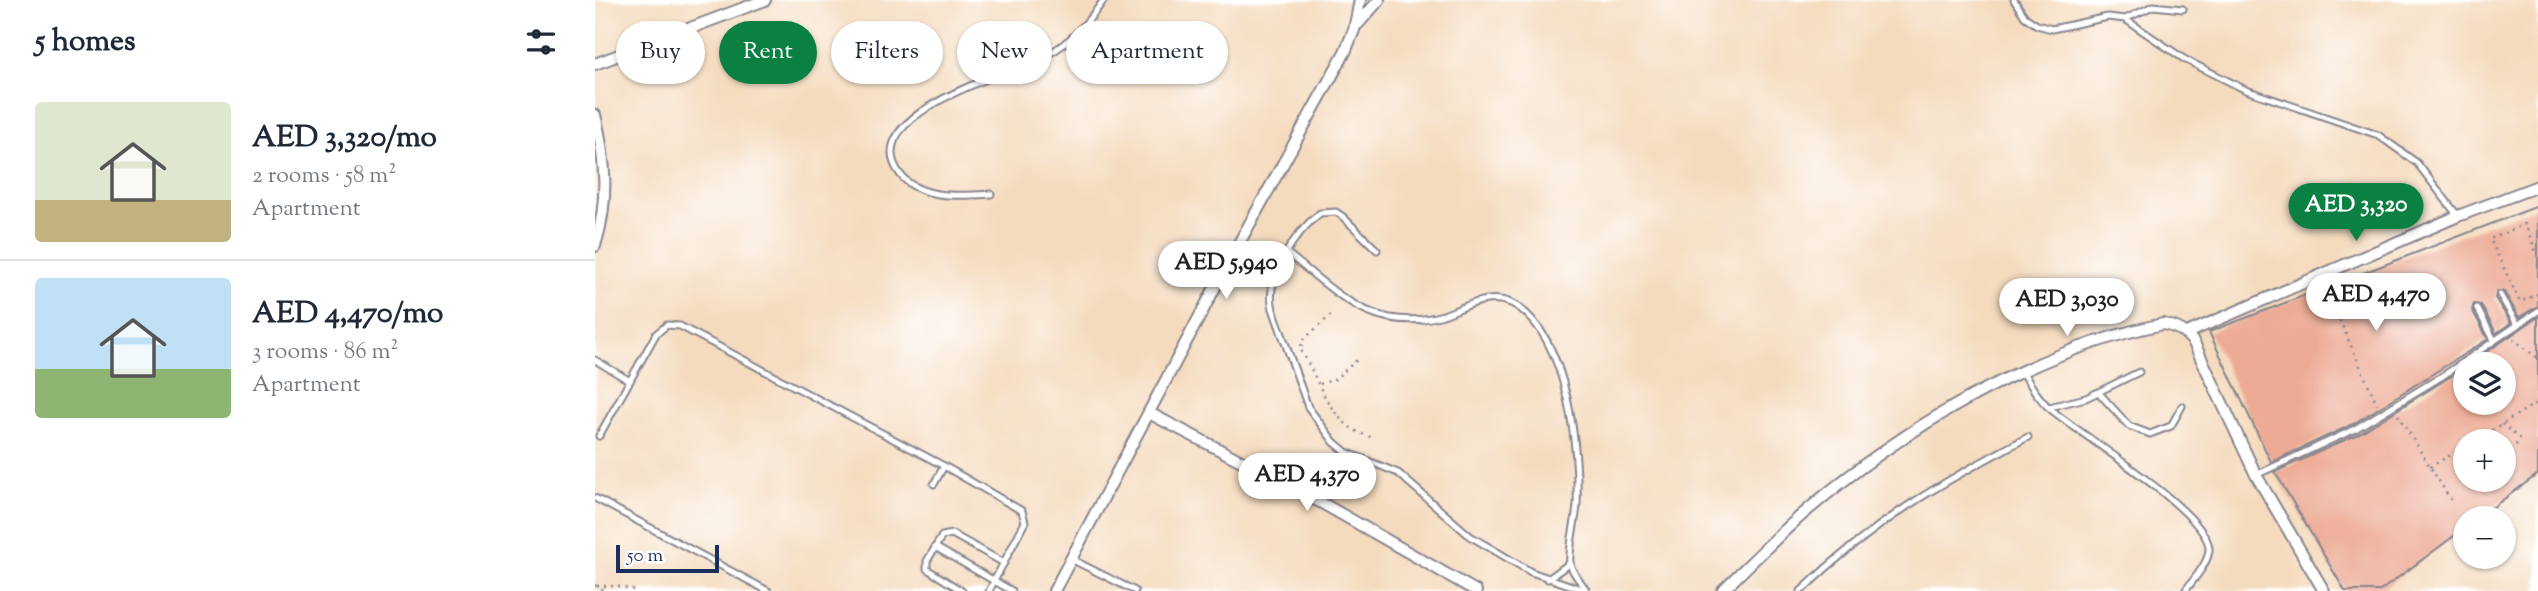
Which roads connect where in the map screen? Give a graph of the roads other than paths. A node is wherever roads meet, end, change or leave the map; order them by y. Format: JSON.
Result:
{"nodes":[{"id":1,"x":765,"y":0,"type":"edge"},
{"id":2,"x":1104,"y":0,"type":"edge"},
{"id":3,"x":1360,"y":0,"type":"edge"},
{"id":4,"x":1379,"y":0,"type":"edge"},
{"id":5,"x":2014,"y":0,"type":"edge"},
{"id":6,"x":2183,"y":9,"type":"dead end"},
{"id":7,"x":2125,"y":19,"type":"junction"},
{"id":8,"x":1354,"y":30,"type":"junction"},
{"id":9,"x":595,"y":64,"type":"edge"},
{"id":10,"x":595,"y":115,"type":"edge"},
{"id":11,"x":2538,"y":186,"type":"edge"},
{"id":12,"x":991,"y":194,"type":"dead end"},
{"id":13,"x":2458,"y":216,"type":"junction"},
{"id":14,"x":595,"y":246,"type":"edge"},
{"id":15,"x":1377,"y":250,"type":"dead end"},
{"id":16,"x":1288,"y":254,"type":"junction"},
{"id":17,"x":1228,"y":263,"type":"junction"},
{"id":18,"x":1272,"y":285,"type":"junction"},
{"id":19,"x":2500,"y":295,"type":"dead end"},
{"id":20,"x":2477,"y":308,"type":"dead end"},
{"id":21,"x":2538,"y":311,"type":"edge"},
{"id":22,"x":2517,"y":324,"type":"junction"},
{"id":23,"x":2187,"y":333,"type":"junction"},
{"id":24,"x":2494,"y":340,"type":"junction"},
{"id":25,"x":595,"y":360,"type":"edge"},
{"id":26,"x":2024,"y":372,"type":"junction"},
{"id":27,"x":2139,"y":372,"type":"dead end"},
{"id":28,"x":630,"y":381,"type":"junction"},
{"id":29,"x":2099,"y":393,"type":"junction"},
{"id":30,"x":2182,"y":406,"type":"dead end"},
{"id":31,"x":2049,"y":407,"type":"junction"},
{"id":32,"x":1149,"y":413,"type":"junction"},
{"id":33,"x":599,"y":436,"type":"dead end"},
{"id":34,"x":2028,"y":438,"type":"dead end"},
{"id":35,"x":944,"y":466,"type":"junction"},
{"id":36,"x":2256,"y":475,"type":"junction"},
{"id":37,"x":934,"y":484,"type":"dead end"},
{"id":38,"x":595,"y":498,"type":"edge"},
{"id":39,"x":935,"y":547,"type":"junction"},
{"id":40,"x":1071,"y":559,"type":"junction"},
{"id":41,"x":1570,"y":563,"type":"junction"},
{"id":42,"x":1004,"y":564,"type":"junction"},
{"id":43,"x":1548,"y":579,"type":"junction"},
{"id":44,"x":994,"y":581,"type":"junction"},
{"id":45,"x":768,"y":591,"type":"edge"},
{"id":46,"x":962,"y":591,"type":"edge"},
{"id":47,"x":989,"y":591,"type":"edge"},
{"id":48,"x":1012,"y":591,"type":"edge"},
{"id":49,"x":1054,"y":591,"type":"edge"},
{"id":50,"x":1135,"y":591,"type":"edge"},
{"id":51,"x":1476,"y":591,"type":"edge"},
{"id":52,"x":1587,"y":591,"type":"edge"},
{"id":53,"x":1722,"y":591,"type":"edge"},
{"id":54,"x":1801,"y":591,"type":"edge"},
{"id":55,"x":2185,"y":591,"type":"edge"},
{"id":56,"x":2324,"y":591,"type":"edge"}],
"edges":[{"from":1,"to":9,"type":"street"},
{"from":2,"to":12,"type":"lane"},
{"from":3,"to":8,"type":"street"},
{"from":4,"to":8,"type":"street"},
{"from":5,"to":7,"type":"lane"},
{"from":6,"to":7,"type":"lane"},
{"from":7,"to":13,"type":"lane"},
{"from":8,"to":17,"type":"street"},
{"from":10,"to":14,"type":"street"},
{"from":11,"to":13,"type":"street"},
{"from":13,"to":23,"type":"street"},
{"from":15,"to":16,"type":"lane"},
{"from":16,"to":18,"type":"lane"},
{"from":16,"to":41,"type":"lane"},
{"from":17,"to":18,"type":"lane"},
{"from":17,"to":32,"type":"street"},
{"from":18,"to":43,"type":"lane"},
{"from":19,"to":22,"type":"lane"},
{"from":20,"to":24,"type":"lane"},
{"from":21,"to":22,"type":"lane"},
{"from":22,"to":24,"type":"lane"},
{"from":23,"to":26,"type":"street"},
{"from":23,"to":36,"type":"street"},
{"from":24,"to":36,"type":"lane"},
{"from":25,"to":28,"type":"lane"},
{"from":26,"to":31,"type":"lane"},
{"from":26,"to":53,"type":"street"},
{"from":27,"to":29,"type":"lane"},
{"from":28,"to":33,"type":"lane"},
{"from":28,"to":35,"type":"lane"},
{"from":29,"to":30,"type":"lane"},
{"from":29,"to":31,"type":"lane"},
{"from":31,"to":55,"type":"lane"},
{"from":32,"to":40,"type":"street"},
{"from":32,"to":51,"type":"street"},
{"from":34,"to":54,"type":"lane"},
{"from":35,"to":37,"type":"lane"},
{"from":35,"to":42,"type":"lane"},
{"from":36,"to":56,"type":"street"},
{"from":38,"to":45,"type":"lane"},
{"from":39,"to":42,"type":"lane"},
{"from":39,"to":44,"type":"lane"},
{"from":39,"to":46,"type":"lane"},
{"from":40,"to":49,"type":"street"},
{"from":40,"to":50,"type":"lane"},
{"from":41,"to":43,"type":"lane"},
{"from":41,"to":52,"type":"lane"},
{"from":42,"to":44,"type":"lane"},
{"from":43,"to":52,"type":"lane"},
{"from":44,"to":47,"type":"lane"},
{"from":44,"to":48,"type":"lane"}]}
